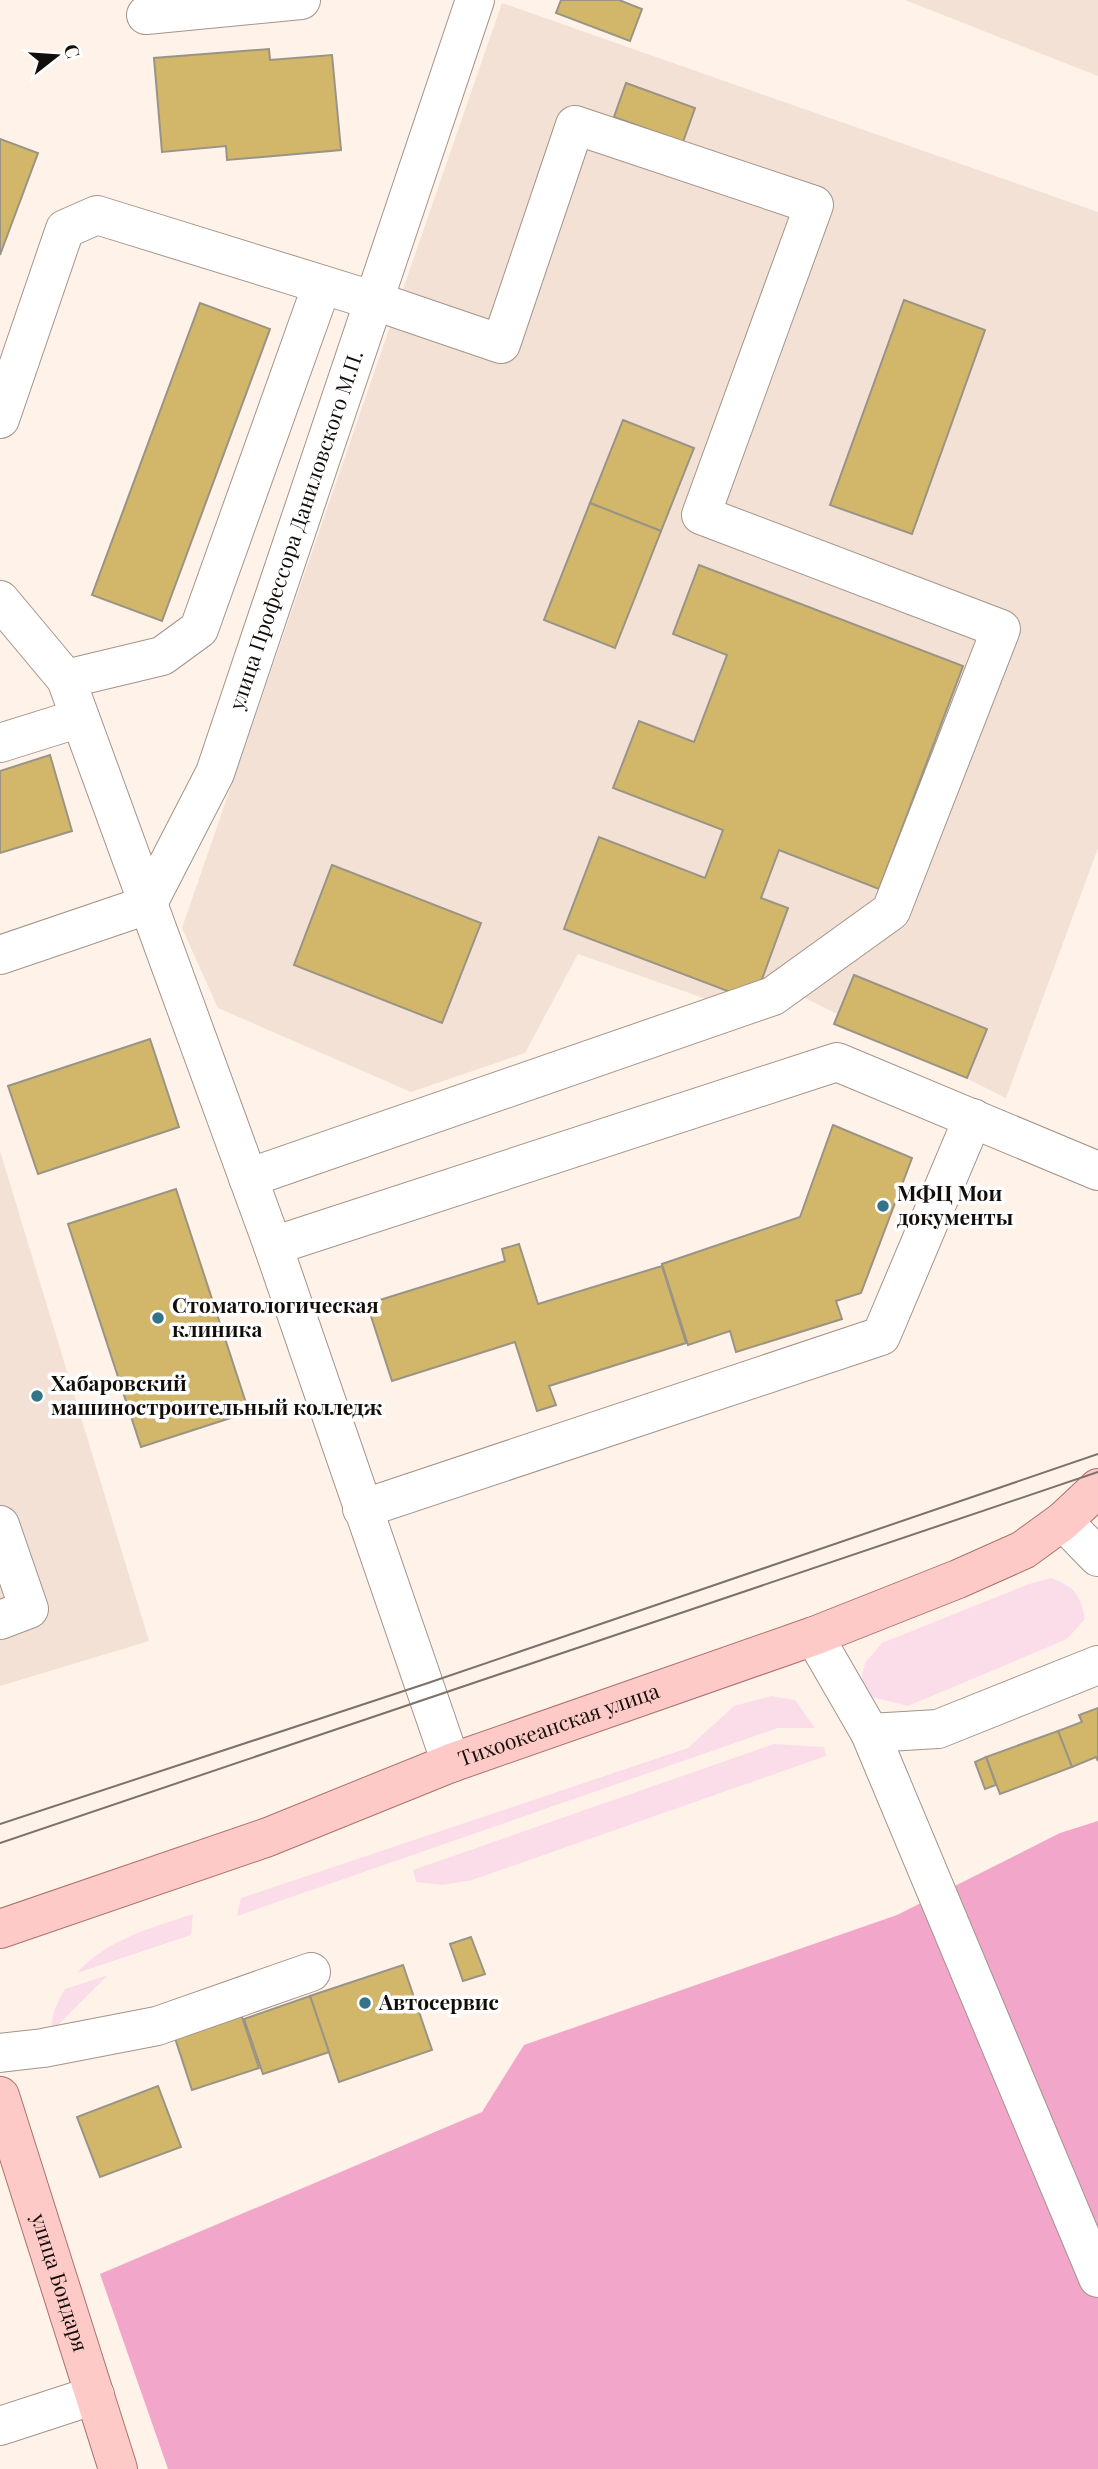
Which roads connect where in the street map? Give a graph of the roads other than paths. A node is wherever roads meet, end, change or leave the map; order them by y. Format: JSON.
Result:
{"nodes":[{"id":1,"x":301,"y":0,"type":"edge"},
{"id":2,"x":475,"y":0,"type":"edge"},
{"id":3,"x":146,"y":15,"type":"dead end"},
{"id":4,"x":322,"y":285,"type":"junction"},
{"id":5,"x":375,"y":301,"type":"junction"},
{"id":6,"x":0,"y":419,"type":"edge"},
{"id":7,"x":0,"y":600,"type":"edge"},
{"id":8,"x":66,"y":679,"type":"junction"},
{"id":9,"x":80,"y":718,"type":"junction"},
{"id":10,"x":0,"y":743,"type":"edge"},
{"id":11,"x":147,"y":905,"type":"junction"},
{"id":12,"x":0,"y":955,"type":"edge"},
{"id":13,"x":973,"y":1118,"type":"junction"},
{"id":14,"x":1098,"y":1171,"type":"edge"},
{"id":15,"x":248,"y":1178,"type":"junction"},
{"id":16,"x":273,"y":1246,"type":"junction"},
{"id":17,"x":1098,"y":1488,"type":"edge"},
{"id":18,"x":362,"y":1509,"type":"junction"},
{"id":19,"x":1063,"y":1521,"type":"junction"},
{"id":20,"x":0,"y":1525,"type":"edge"},
{"id":21,"x":1098,"y":1557,"type":"edge"},
{"id":22,"x":0,"y":1620,"type":"edge"},
{"id":23,"x":814,"y":1636,"type":"junction"},
{"id":24,"x":1098,"y":1665,"type":"edge"},
{"id":25,"x":870,"y":1733,"type":"junction"},
{"id":26,"x":451,"y":1763,"type":"junction"},
{"id":27,"x":0,"y":1930,"type":"edge"},
{"id":28,"x":311,"y":1972,"type":"dead end"},
{"id":29,"x":0,"y":2053,"type":"edge"},
{"id":30,"x":0,"y":2096,"type":"edge"},
{"id":31,"x":1098,"y":2278,"type":"edge"},
{"id":32,"x":95,"y":2395,"type":"junction"},
{"id":33,"x":0,"y":2426,"type":"edge"},
{"id":34,"x":118,"y":2469,"type":"edge"}],
"edges":[{"from":1,"to":3,"type":"street"},
{"from":2,"to":5,"type":"street","name":"улица Профессора Даниловского М.П."},
{"from":4,"to":5,"type":"street"},
{"from":4,"to":6,"type":"street"},
{"from":4,"to":8,"type":"street"},
{"from":5,"to":11,"type":"street","name":"улица Профессора Даниловского М.П."},
{"from":5,"to":15,"type":"street"},
{"from":7,"to":8,"type":"street"},
{"from":8,"to":9,"type":"street"},
{"from":9,"to":10,"type":"street"},
{"from":9,"to":11,"type":"street"},
{"from":11,"to":12,"type":"street"},
{"from":11,"to":15,"type":"street"},
{"from":13,"to":14,"type":"street"},
{"from":13,"to":16,"type":"street"},
{"from":13,"to":18,"type":"street"},
{"from":15,"to":16,"type":"street"},
{"from":16,"to":18,"type":"street"},
{"from":17,"to":19,"type":"main road","name":"Тихоокеанская улица"},
{"from":18,"to":26,"type":"street"},
{"from":19,"to":21,"type":"street"},
{"from":19,"to":23,"type":"main road","name":"Тихоокеанская улица"},
{"from":20,"to":22,"type":"street"},
{"from":23,"to":25,"type":"street"},
{"from":23,"to":26,"type":"main road","name":"Тихоокеанская улица"},
{"from":24,"to":25,"type":"street"},
{"from":25,"to":31,"type":"street"},
{"from":26,"to":27,"type":"main road","name":"Тихоокеанская улица"},
{"from":28,"to":29,"type":"street"},
{"from":30,"to":32,"type":"main road","name":"улица Бондаря"},
{"from":32,"to":33,"type":"street"},
{"from":32,"to":34,"type":"main road","name":"улица Бондаря"}]}
